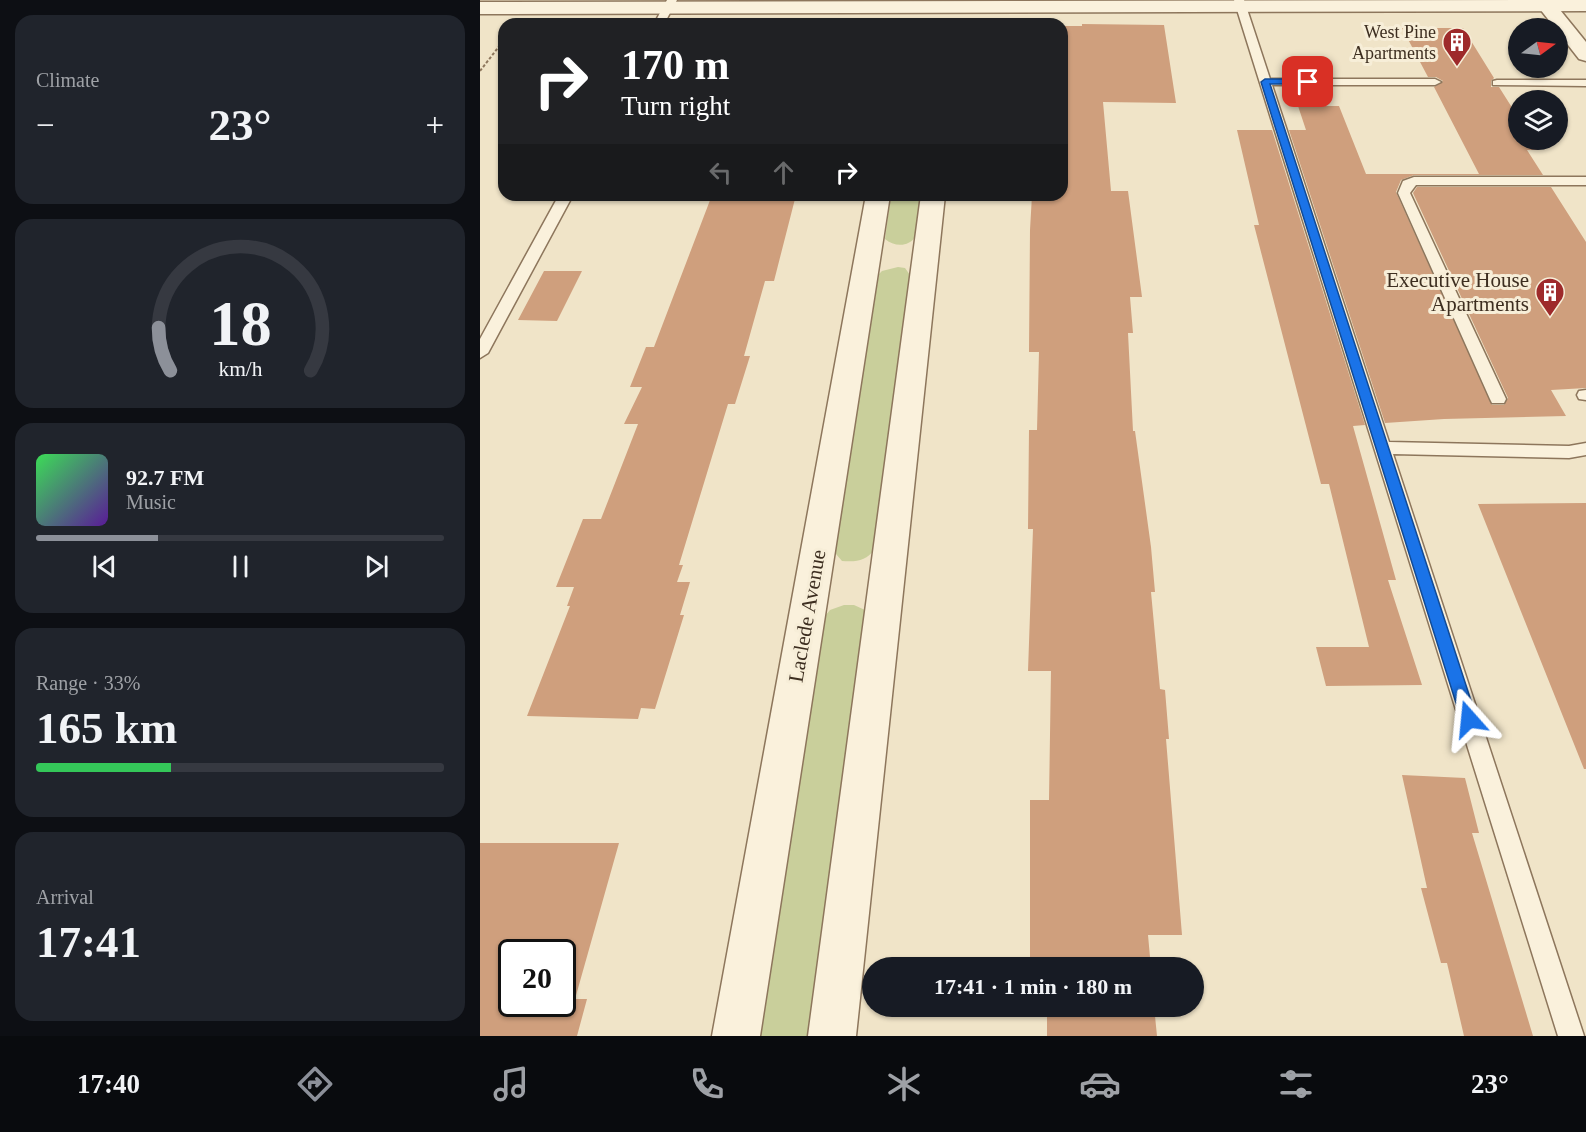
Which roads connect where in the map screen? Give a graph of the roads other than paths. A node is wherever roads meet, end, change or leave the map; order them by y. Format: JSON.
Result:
{"nodes":[{"id":1,"x":670,"y":3,"type":"edge"},
{"id":2,"x":937,"y":3,"type":"edge"},
{"id":3,"x":1240,"y":3,"type":"edge"},
{"id":4,"x":1545,"y":3,"type":"edge"},
{"id":5,"x":1586,"y":5,"type":"edge"},
{"id":6,"x":480,"y":8,"type":"edge"},
{"id":7,"x":662,"y":18,"type":"edge"},
{"id":8,"x":1586,"y":55,"type":"edge"},
{"id":9,"x":1265,"y":82,"type":"junction"},
{"id":10,"x":1435,"y":82,"type":"dead end"},
{"id":11,"x":1497,"y":82,"type":"dead end"},
{"id":12,"x":1586,"y":83,"type":"edge"},
{"id":13,"x":1586,"y":181,"type":"edge"},
{"id":14,"x":563,"y":201,"type":"edge"},
{"id":15,"x":877,"y":201,"type":"edge"},
{"id":16,"x":932,"y":201,"type":"edge"},
{"id":17,"x":480,"y":353,"type":"edge"},
{"id":18,"x":1498,"y":399,"type":"dead end"},
{"id":19,"x":1382,"y":448,"type":"junction"},
{"id":20,"x":1586,"y":449,"type":"edge"},
{"id":21,"x":736,"y":1036,"type":"edge"},
{"id":22,"x":832,"y":1036,"type":"edge"},
{"id":23,"x":1571,"y":1036,"type":"edge"}],
"edges":[{"from":1,"to":2,"type":"street"},
{"from":1,"to":6,"type":"street"},
{"from":1,"to":7,"type":"lane"},
{"from":2,"to":3,"type":"street"},
{"from":3,"to":4,"type":"street"},
{"from":3,"to":9,"type":"lane"},
{"from":4,"to":5,"type":"street"},
{"from":4,"to":8,"type":"street"},
{"from":9,"to":10,"type":"lane"},
{"from":9,"to":19,"type":"lane"},
{"from":11,"to":12,"type":"lane"},
{"from":13,"to":18,"type":"lane"},
{"from":14,"to":17,"type":"lane"},
{"from":15,"to":21,"type":"street","name":"Laclede Avenue"},
{"from":16,"to":22,"type":"street"},
{"from":19,"to":20,"type":"lane"},
{"from":19,"to":23,"type":"lane"}]}
